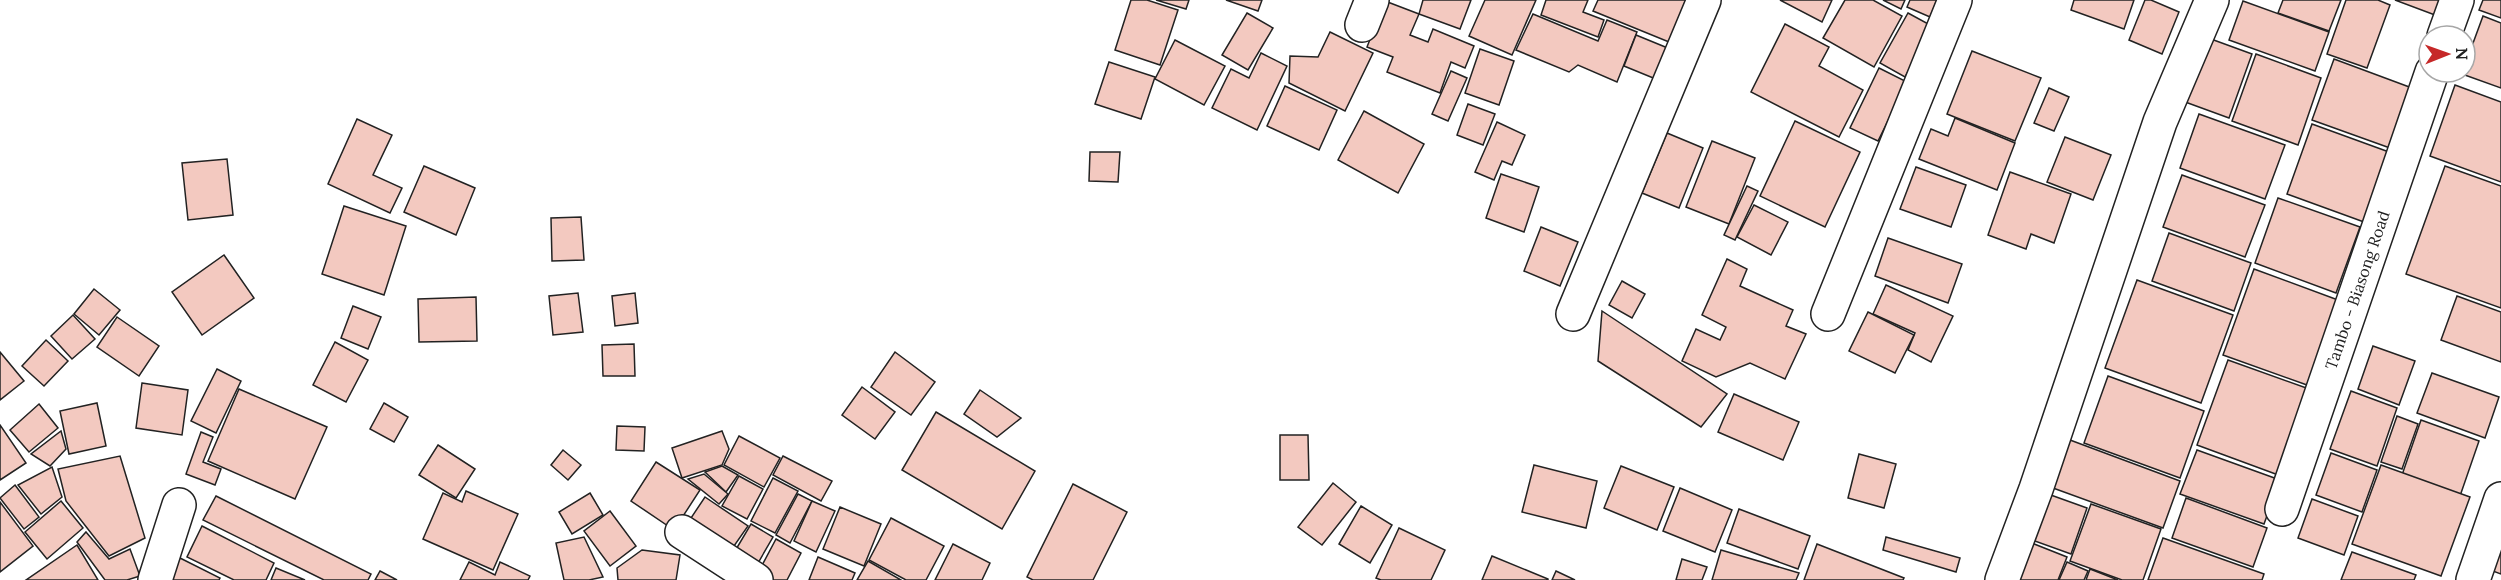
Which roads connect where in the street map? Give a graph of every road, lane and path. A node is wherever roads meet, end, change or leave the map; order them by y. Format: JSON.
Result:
{"nodes":[{"id":1,"x":1704,"y":0,"type":"edge"},
{"id":2,"x":1955,"y":0,"type":"edge"},
{"id":3,"x":2212,"y":0,"type":"edge"},
{"id":4,"x":2457,"y":0,"type":"edge"},
{"id":5,"x":2448,"y":24,"type":"edge"},
{"id":6,"x":2428,"y":84,"type":"edge"},
{"id":7,"x":1574,"y":314,"type":"dead end"},
{"id":8,"x":1828,"y":314,"type":"dead end"},
{"id":9,"x":2501,"y":499,"type":"edge"},
{"id":10,"x":179,"y":505,"type":"dead end"},
{"id":11,"x":2282,"y":509,"type":"dead end"},
{"id":12,"x":682,"y":532,"type":"dead end"},
{"id":13,"x":155,"y":580,"type":"edge"},
{"id":14,"x":756,"y":580,"type":"edge"},
{"id":15,"x":2002,"y":580,"type":"edge"},
{"id":16,"x":2473,"y":580,"type":"edge"}],
"edges":[{"from":1,"to":7,"type":"street"},
{"from":2,"to":8,"type":"street"},
{"from":3,"to":15,"type":"street"},
{"from":4,"to":5,"type":"street"},
{"from":6,"to":11,"type":"street","name":"Tambo - Biasong Road"},
{"from":9,"to":16,"type":"street"},
{"from":10,"to":13,"type":"street"},
{"from":12,"to":14,"type":"street"}]}
